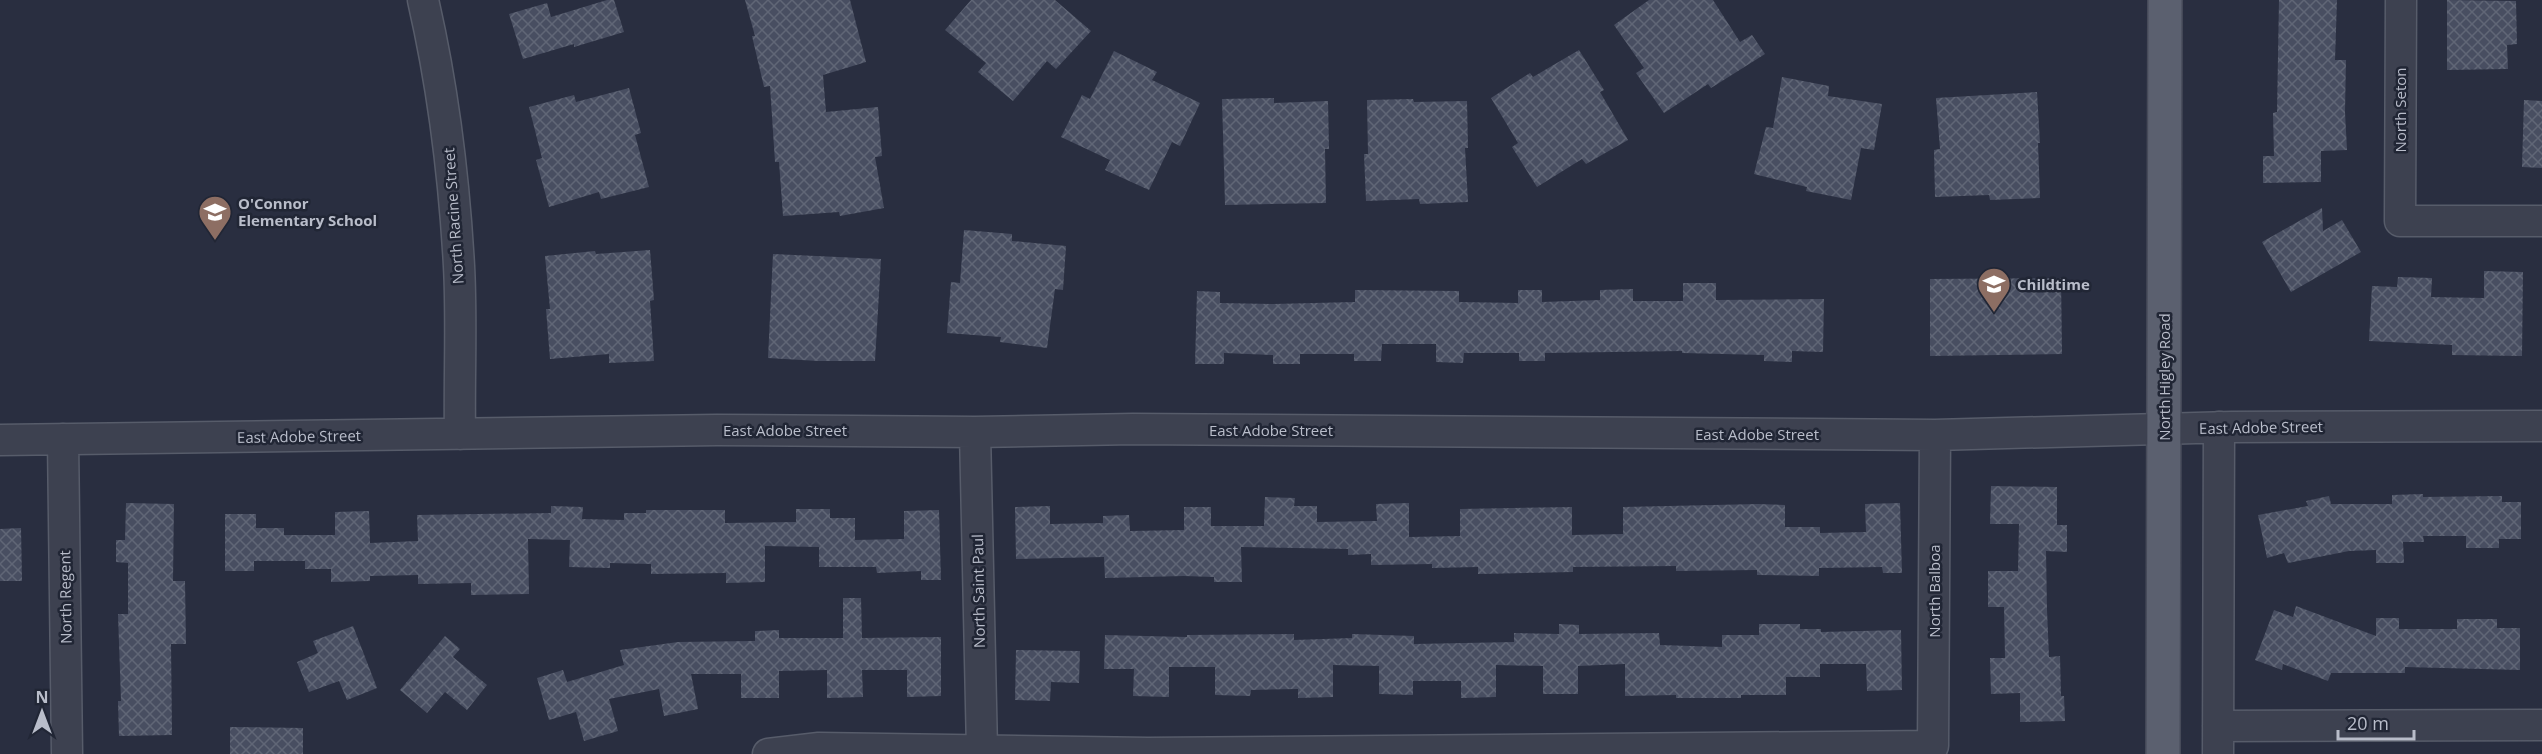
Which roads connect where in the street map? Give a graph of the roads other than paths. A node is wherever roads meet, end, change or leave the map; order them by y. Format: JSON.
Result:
{"nodes":[{"id":1,"x":423,"y":0,"type":"edge"},
{"id":2,"x":2165,"y":0,"type":"edge"},
{"id":3,"x":2401,"y":0,"type":"edge"},
{"id":4,"x":2542,"y":221,"type":"edge"},
{"id":5,"x":2542,"y":426,"type":"edge"},
{"id":6,"x":2219,"y":427,"type":"junction"},
{"id":7,"x":2165,"y":429,"type":"junction"},
{"id":8,"x":975,"y":432,"type":"junction"},
{"id":9,"x":460,"y":434,"type":"junction"},
{"id":10,"x":1935,"y":435,"type":"junction"},
{"id":11,"x":63,"y":439,"type":"junction"},
{"id":12,"x":0,"y":440,"type":"edge"},
{"id":13,"x":2542,"y":725,"type":"edge"},
{"id":14,"x":2218,"y":740,"type":"edge"},
{"id":15,"x":982,"y":750,"type":"junction"},
{"id":16,"x":67,"y":754,"type":"edge"},
{"id":17,"x":768,"y":754,"type":"edge"},
{"id":18,"x":1148,"y":754,"type":"edge"},
{"id":19,"x":2163,"y":754,"type":"edge"}],
"edges":[{"from":1,"to":9,"type":"street","name":"North Racine Street"},
{"from":2,"to":7,"type":"main road","name":"North Higley Road"},
{"from":3,"to":4,"type":"street","name":"North Seton"},
{"from":5,"to":6,"type":"street","name":"East Adobe Street"},
{"from":6,"to":7,"type":"street","name":"East Adobe Street"},
{"from":6,"to":14,"type":"street"},
{"from":7,"to":10,"type":"street","name":"East Adobe Street"},
{"from":7,"to":19,"type":"main road","name":"North Higley Road"},
{"from":8,"to":9,"type":"street","name":"East Adobe Street"},
{"from":8,"to":10,"type":"street","name":"East Adobe Street"},
{"from":8,"to":15,"type":"street","name":"North Saint Paul"},
{"from":9,"to":11,"type":"street","name":"East Adobe Street"},
{"from":10,"to":18,"type":"street","name":"North Balboa"},
{"from":11,"to":12,"type":"street","name":"East Adobe Street"},
{"from":11,"to":16,"type":"street","name":"North Regent"},
{"from":13,"to":14,"type":"street"},
{"from":15,"to":17,"type":"street"},
{"from":15,"to":18,"type":"street"}]}
